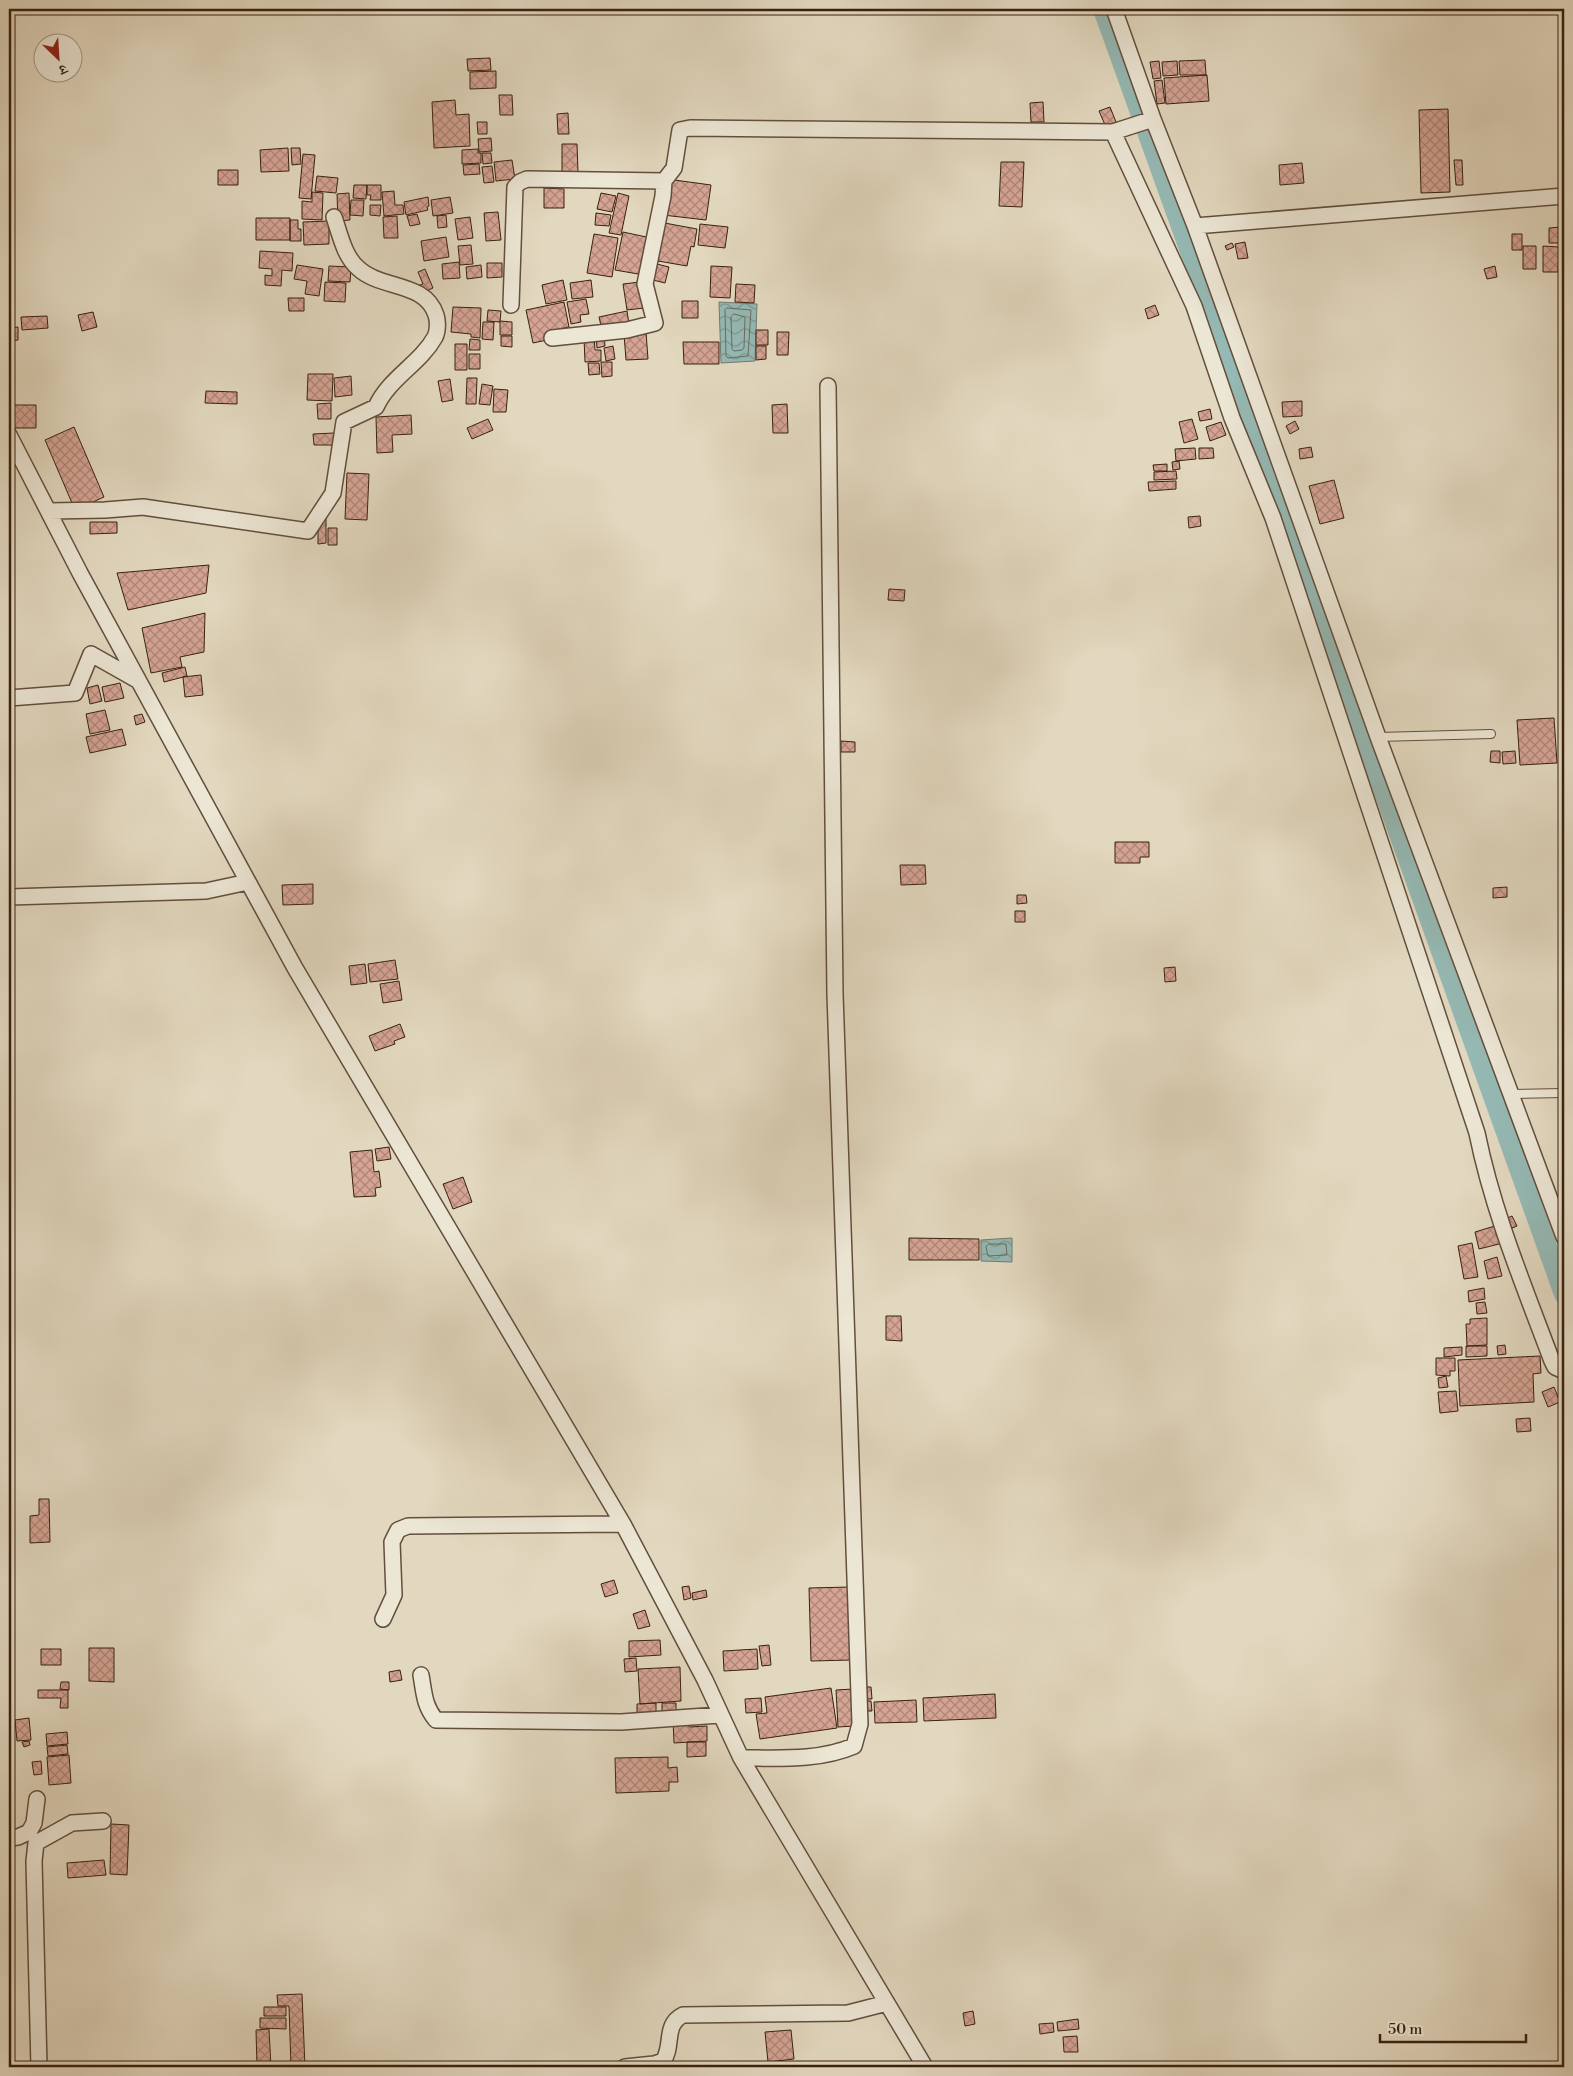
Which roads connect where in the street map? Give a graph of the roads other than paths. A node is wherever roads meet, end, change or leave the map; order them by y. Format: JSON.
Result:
{"nodes":[{"id":1,"x":1114,"y":9,"type":"edge"},
{"id":2,"x":1150,"y":120,"type":"junction"},
{"id":3,"x":1115,"y":131,"type":"junction"},
{"id":4,"x":664,"y":181,"type":"junction"},
{"id":5,"x":1564,"y":196,"type":"edge"},
{"id":6,"x":334,"y":217,"type":"dead end"},
{"id":7,"x":1195,"y":226,"type":"junction"},
{"id":8,"x":511,"y":305,"type":"dead end"},
{"id":9,"x":552,"y":338,"type":"dead end"},
{"id":10,"x":828,"y":386,"type":"dead end"},
{"id":11,"x":9,"y":435,"type":"edge"},
{"id":12,"x":48,"y":511,"type":"junction"},
{"id":13,"x":138,"y":681,"type":"junction"},
{"id":14,"x":9,"y":698,"type":"edge"},
{"id":15,"x":1491,"y":734,"type":"dead end"},
{"id":16,"x":1378,"y":737,"type":"junction"},
{"id":17,"x":248,"y":882,"type":"junction"},
{"id":18,"x":9,"y":897,"type":"edge"},
{"id":19,"x":1564,"y":1093,"type":"edge"},
{"id":20,"x":1511,"y":1094,"type":"junction"},
{"id":21,"x":1564,"y":1237,"type":"edge"},
{"id":22,"x":1564,"y":1371,"type":"edge"},
{"id":23,"x":623,"y":1524,"type":"junction"},
{"id":24,"x":383,"y":1620,"type":"dead end"},
{"id":25,"x":422,"y":1674,"type":"dead end"},
{"id":26,"x":720,"y":1715,"type":"junction"},
{"id":27,"x":741,"y":1758,"type":"junction"},
{"id":28,"x":37,"y":1799,"type":"dead end"},
{"id":29,"x":103,"y":1821,"type":"dead end"},
{"id":30,"x":9,"y":1838,"type":"edge"},
{"id":31,"x":888,"y":2003,"type":"junction"},
{"id":32,"x":39,"y":2067,"type":"edge"},
{"id":33,"x":625,"y":2067,"type":"edge"},
{"id":34,"x":925,"y":2067,"type":"edge"}],
"edges":[{"from":1,"to":2,"type":"street"},
{"from":2,"to":3,"type":"street"},
{"from":2,"to":7,"type":"street"},
{"from":3,"to":4,"type":"street"},
{"from":3,"to":22,"type":"street"},
{"from":4,"to":8,"type":"street"},
{"from":4,"to":9,"type":"street"},
{"from":5,"to":7,"type":"street"},
{"from":6,"to":12,"type":"street"},
{"from":7,"to":16,"type":"street"},
{"from":10,"to":27,"type":"street"},
{"from":11,"to":12,"type":"street"},
{"from":12,"to":13,"type":"street"},
{"from":13,"to":14,"type":"street"},
{"from":13,"to":17,"type":"street"},
{"from":15,"to":16,"type":"lane"},
{"from":16,"to":20,"type":"street"},
{"from":17,"to":18,"type":"street"},
{"from":17,"to":23,"type":"street"},
{"from":19,"to":20,"type":"lane"},
{"from":20,"to":21,"type":"street"},
{"from":23,"to":24,"type":"street"},
{"from":23,"to":26,"type":"street"},
{"from":25,"to":26,"type":"street"},
{"from":26,"to":27,"type":"street"},
{"from":27,"to":31,"type":"street"},
{"from":28,"to":30,"type":"street"},
{"from":29,"to":32,"type":"street"},
{"from":31,"to":33,"type":"street"},
{"from":31,"to":34,"type":"street"}]}
